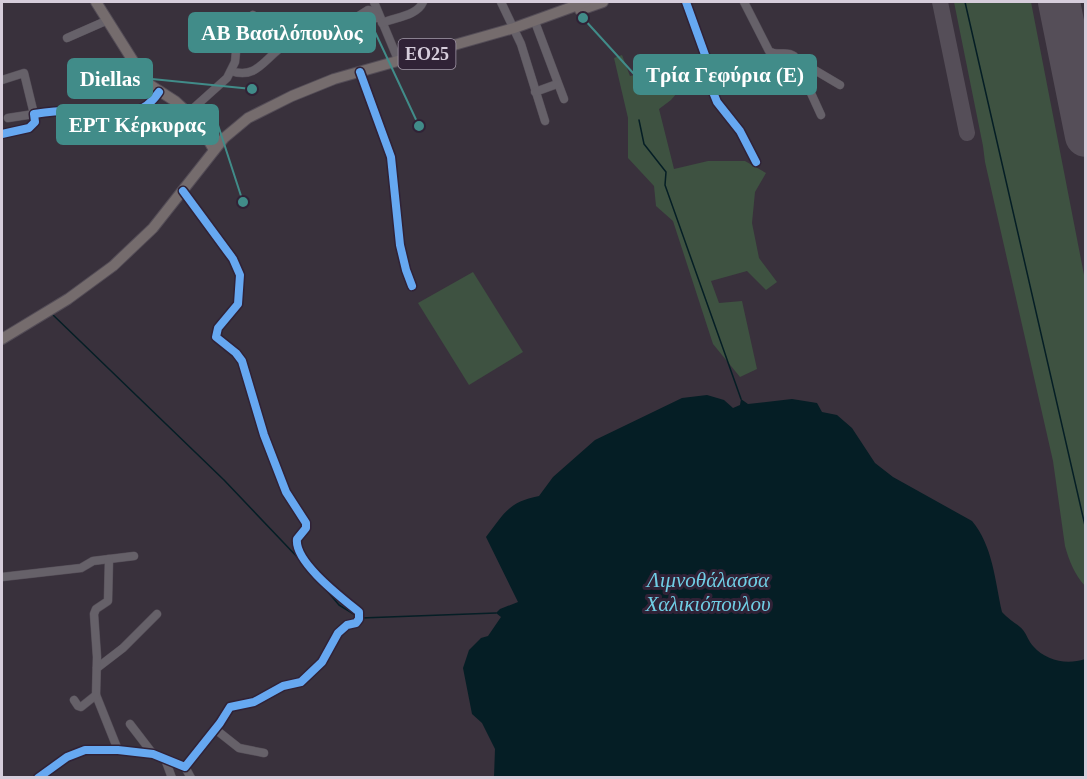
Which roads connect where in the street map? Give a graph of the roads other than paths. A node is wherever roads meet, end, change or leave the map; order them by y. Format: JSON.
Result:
{"nodes":[{"id":1,"x":96,"y":2,"type":"edge"},
{"id":2,"x":374,"y":2,"type":"edge"},
{"id":3,"x":423,"y":2,"type":"edge"},
{"id":4,"x":501,"y":2,"type":"edge"},
{"id":5,"x":584,"y":2,"type":"edge"},
{"id":6,"x":603,"y":2,"type":"edge"},
{"id":7,"x":686,"y":2,"type":"edge"},
{"id":8,"x":744,"y":2,"type":"edge"},
{"id":9,"x":253,"y":15,"type":"dead end"},
{"id":10,"x":108,"y":20,"type":"junction"},
{"id":11,"x":536,"y":21,"type":"junction"},
{"id":12,"x":349,"y":22,"type":"dead end"},
{"id":13,"x":383,"y":26,"type":"junction"},
{"id":14,"x":514,"y":28,"type":"junction"},
{"id":15,"x":67,"y":38,"type":"dead end"},
{"id":16,"x":279,"y":49,"type":"dead end"},
{"id":17,"x":795,"y":58,"type":"junction"},
{"id":18,"x":399,"y":62,"type":"junction"},
{"id":19,"x":231,"y":71,"type":"junction"},
{"id":20,"x":360,"y":72,"type":"junction"},
{"id":21,"x":2,"y":80,"type":"edge"},
{"id":22,"x":557,"y":84,"type":"junction"},
{"id":23,"x":840,"y":85,"type":"dead end"},
{"id":24,"x":159,"y":92,"type":"junction"},
{"id":25,"x":536,"y":92,"type":"junction"},
{"id":26,"x":564,"y":99,"type":"dead end"},
{"id":27,"x":188,"y":113,"type":"junction"},
{"id":28,"x":33,"y":114,"type":"junction"},
{"id":29,"x":821,"y":115,"type":"dead end"},
{"id":30,"x":8,"y":118,"type":"dead end"},
{"id":31,"x":545,"y":121,"type":"dead end"},
{"id":32,"x":2,"y":134,"type":"edge"},
{"id":33,"x":214,"y":150,"type":"junction"},
{"id":34,"x":756,"y":162,"type":"dead end"},
{"id":35,"x":183,"y":191,"type":"junction"},
{"id":36,"x":412,"y":286,"type":"dead end"},
{"id":37,"x":2,"y":339,"type":"edge"},
{"id":38,"x":134,"y":556,"type":"dead end"},
{"id":39,"x":109,"y":559,"type":"junction"},
{"id":40,"x":2,"y":577,"type":"edge"},
{"id":41,"x":157,"y":614,"type":"dead end"},
{"id":42,"x":97,"y":668,"type":"junction"},
{"id":43,"x":96,"y":695,"type":"junction"},
{"id":44,"x":74,"y":699,"type":"dead end"},
{"id":45,"x":130,"y":724,"type":"dead end"},
{"id":46,"x":215,"y":729,"type":"junction"},
{"id":47,"x":118,"y":750,"type":"junction"},
{"id":48,"x":264,"y":753,"type":"dead end"},
{"id":49,"x":153,"y":754,"type":"junction"},
{"id":50,"x":165,"y":759,"type":"junction"},
{"id":51,"x":184,"y":767,"type":"junction"},
{"id":52,"x":38,"y":777,"type":"edge"},
{"id":53,"x":172,"y":777,"type":"edge"},
{"id":54,"x":191,"y":777,"type":"edge"}],
"edges":[{"from":1,"to":10,"type":"main road"},
{"from":2,"to":13,"type":"street"},
{"from":3,"to":13,"type":"street"},
{"from":4,"to":14,"type":"street"},
{"from":5,"to":11,"type":"main road","number":"ΕΟ25"},
{"from":6,"to":11,"type":"main road","number":"ΕΟ25"},
{"from":7,"to":34,"type":"street"},
{"from":8,"to":17,"type":"street"},
{"from":9,"to":19,"type":"street"},
{"from":10,"to":15,"type":"street"},
{"from":10,"to":24,"type":"main road"},
{"from":11,"to":14,"type":"main road","number":"ΕΟ25"},
{"from":11,"to":22,"type":"street"},
{"from":12,"to":13,"type":"street"},
{"from":13,"to":18,"type":"street"},
{"from":14,"to":18,"type":"main road","number":"ΕΟ25"},
{"from":14,"to":25,"type":"street"},
{"from":16,"to":19,"type":"street"},
{"from":17,"to":23,"type":"street"},
{"from":17,"to":29,"type":"street"},
{"from":18,"to":20,"type":"main road","number":"ΕΟ25"},
{"from":19,"to":27,"type":"street"},
{"from":20,"to":33,"type":"main road","number":"ΕΟ25"},
{"from":20,"to":36,"type":"street"},
{"from":21,"to":28,"type":"street"},
{"from":22,"to":25,"type":"street"},
{"from":22,"to":26,"type":"street"},
{"from":24,"to":27,"type":"main road"},
{"from":24,"to":28,"type":"street"},
{"from":25,"to":31,"type":"street"},
{"from":27,"to":33,"type":"main road"},
{"from":28,"to":30,"type":"street"},
{"from":28,"to":32,"type":"street"},
{"from":33,"to":35,"type":"main road","number":"ΕΟ25"},
{"from":35,"to":37,"type":"main road","number":"ΕΟ25"},
{"from":35,"to":46,"type":"street"},
{"from":38,"to":39,"type":"street"},
{"from":39,"to":40,"type":"street"},
{"from":39,"to":42,"type":"street"},
{"from":41,"to":42,"type":"street"},
{"from":42,"to":43,"type":"street"},
{"from":43,"to":44,"type":"street"},
{"from":43,"to":47,"type":"street"},
{"from":45,"to":49,"type":"street"},
{"from":46,"to":48,"type":"street"},
{"from":46,"to":51,"type":"street"},
{"from":47,"to":49,"type":"street"},
{"from":47,"to":52,"type":"street"},
{"from":49,"to":50,"type":"street"},
{"from":50,"to":51,"type":"street"},
{"from":50,"to":53,"type":"street"},
{"from":51,"to":54,"type":"street"}]}
